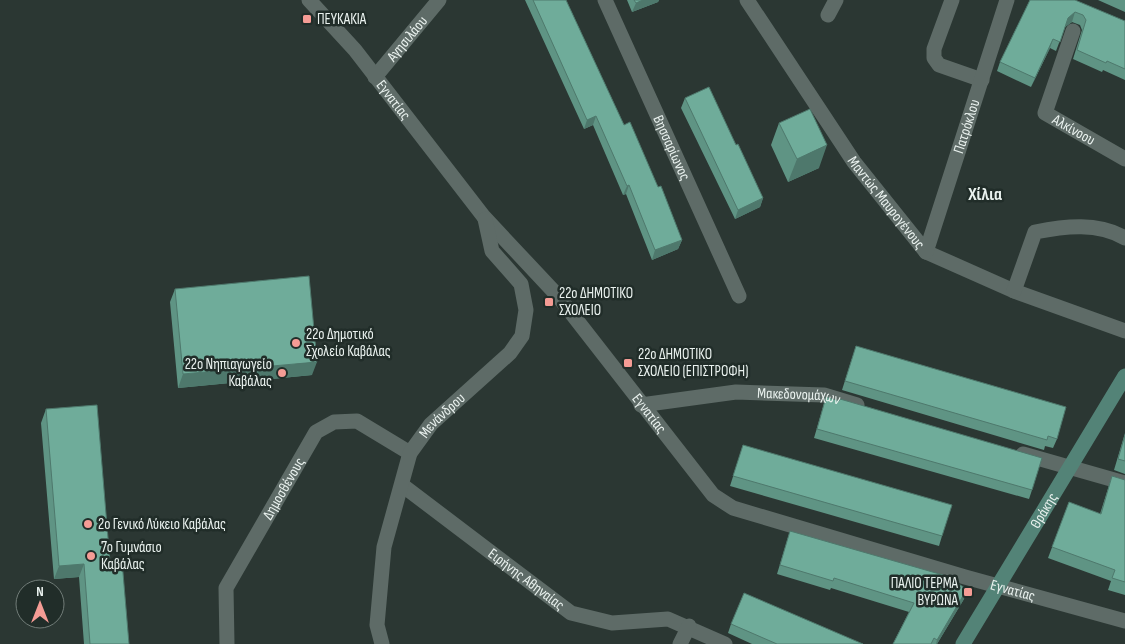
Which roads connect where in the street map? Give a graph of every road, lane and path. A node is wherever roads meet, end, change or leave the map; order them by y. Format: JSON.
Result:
{"nodes":[{"id":1,"x":309,"y":0,"type":"edge"},
{"id":2,"x":439,"y":0,"type":"edge"},
{"id":3,"x":605,"y":0,"type":"edge"},
{"id":4,"x":747,"y":0,"type":"edge"},
{"id":5,"x":836,"y":0,"type":"edge"},
{"id":6,"x":952,"y":0,"type":"edge"},
{"id":7,"x":1007,"y":0,"type":"edge"},
{"id":8,"x":828,"y":15,"type":"dead end"},
{"id":9,"x":1073,"y":31,"type":"dead end"},
{"id":10,"x":375,"y":77,"type":"junction"},
{"id":11,"x":982,"y":80,"type":"junction"},
{"id":12,"x":1125,"y":159,"type":"edge"},
{"id":13,"x":484,"y":217,"type":"junction"},
{"id":14,"x":1125,"y":238,"type":"edge"},
{"id":15,"x":926,"y":252,"type":"junction"},
{"id":16,"x":1014,"y":291,"type":"junction"},
{"id":17,"x":739,"y":296,"type":"dead end"},
{"id":18,"x":1125,"y":331,"type":"edge"},
{"id":19,"x":1125,"y":376,"type":"edge"},
{"id":20,"x":641,"y":405,"type":"junction"},
{"id":21,"x":871,"y":409,"type":"edge"},
{"id":22,"x":1013,"y":451,"type":"edge"},
{"id":23,"x":410,"y":452,"type":"junction"},
{"id":24,"x":1071,"y":468,"type":"junction"},
{"id":25,"x":1125,"y":483,"type":"edge"},
{"id":26,"x":402,"y":485,"type":"junction"},
{"id":27,"x":997,"y":586,"type":"junction"},
{"id":28,"x":1125,"y":621,"type":"edge"},
{"id":29,"x":689,"y":626,"type":"junction"},
{"id":30,"x":227,"y":644,"type":"edge"},
{"id":31,"x":382,"y":644,"type":"edge"},
{"id":32,"x":680,"y":644,"type":"edge"},
{"id":33,"x":725,"y":644,"type":"edge"},
{"id":34,"x":963,"y":644,"type":"edge"}],
"edges":[{"from":1,"to":10,"type":"street","name":"Εγνατίας"},
{"from":2,"to":10,"type":"street","name":"Αγησιλάου"},
{"from":3,"to":17,"type":"street","name":"Βησσαρίωνος"},
{"from":4,"to":15,"type":"street","name":"Μαντώς Μαυρογένους"},
{"from":5,"to":8,"type":"street"},
{"from":6,"to":11,"type":"street"},
{"from":7,"to":11,"type":"street","name":"Πατρόκλου"},
{"from":9,"to":12,"type":"street","name":"Αλκίνοου"},
{"from":10,"to":13,"type":"street","name":"Εγνατίας"},
{"from":11,"to":15,"type":"street","name":"Πατρόκλου"},
{"from":13,"to":20,"type":"street","name":"Εγνατίας"},
{"from":13,"to":23,"type":"street","name":"Μενάνδρου"},
{"from":14,"to":16,"type":"street"},
{"from":15,"to":16,"type":"street","name":"Μαντώς Μαυρογένους"},
{"from":16,"to":18,"type":"street","name":"Μαντώς Μαυρογένους"},
{"from":19,"to":24,"type":"street","name":"Θράκης"},
{"from":20,"to":21,"type":"street","name":"Μακεδονομάχων"},
{"from":20,"to":27,"type":"street","name":"Εγνατίας"},
{"from":22,"to":24,"type":"street"},
{"from":23,"to":26,"type":"street","name":"Μενάνδρου"},
{"from":23,"to":30,"type":"street","name":"Δημοσθένους"},
{"from":24,"to":25,"type":"street"},
{"from":24,"to":27,"type":"street","name":"Θράκης"},
{"from":26,"to":29,"type":"street","name":"Ειρήνης Αθηναίας"},
{"from":26,"to":31,"type":"street","name":"Μενάνδρου"},
{"from":27,"to":28,"type":"street","name":"Εγνατίας"},
{"from":27,"to":34,"type":"street","name":"Θράκης"},
{"from":29,"to":32,"type":"street"},
{"from":29,"to":33,"type":"street","name":"Ειρήνης Αθηναίας"}]}
